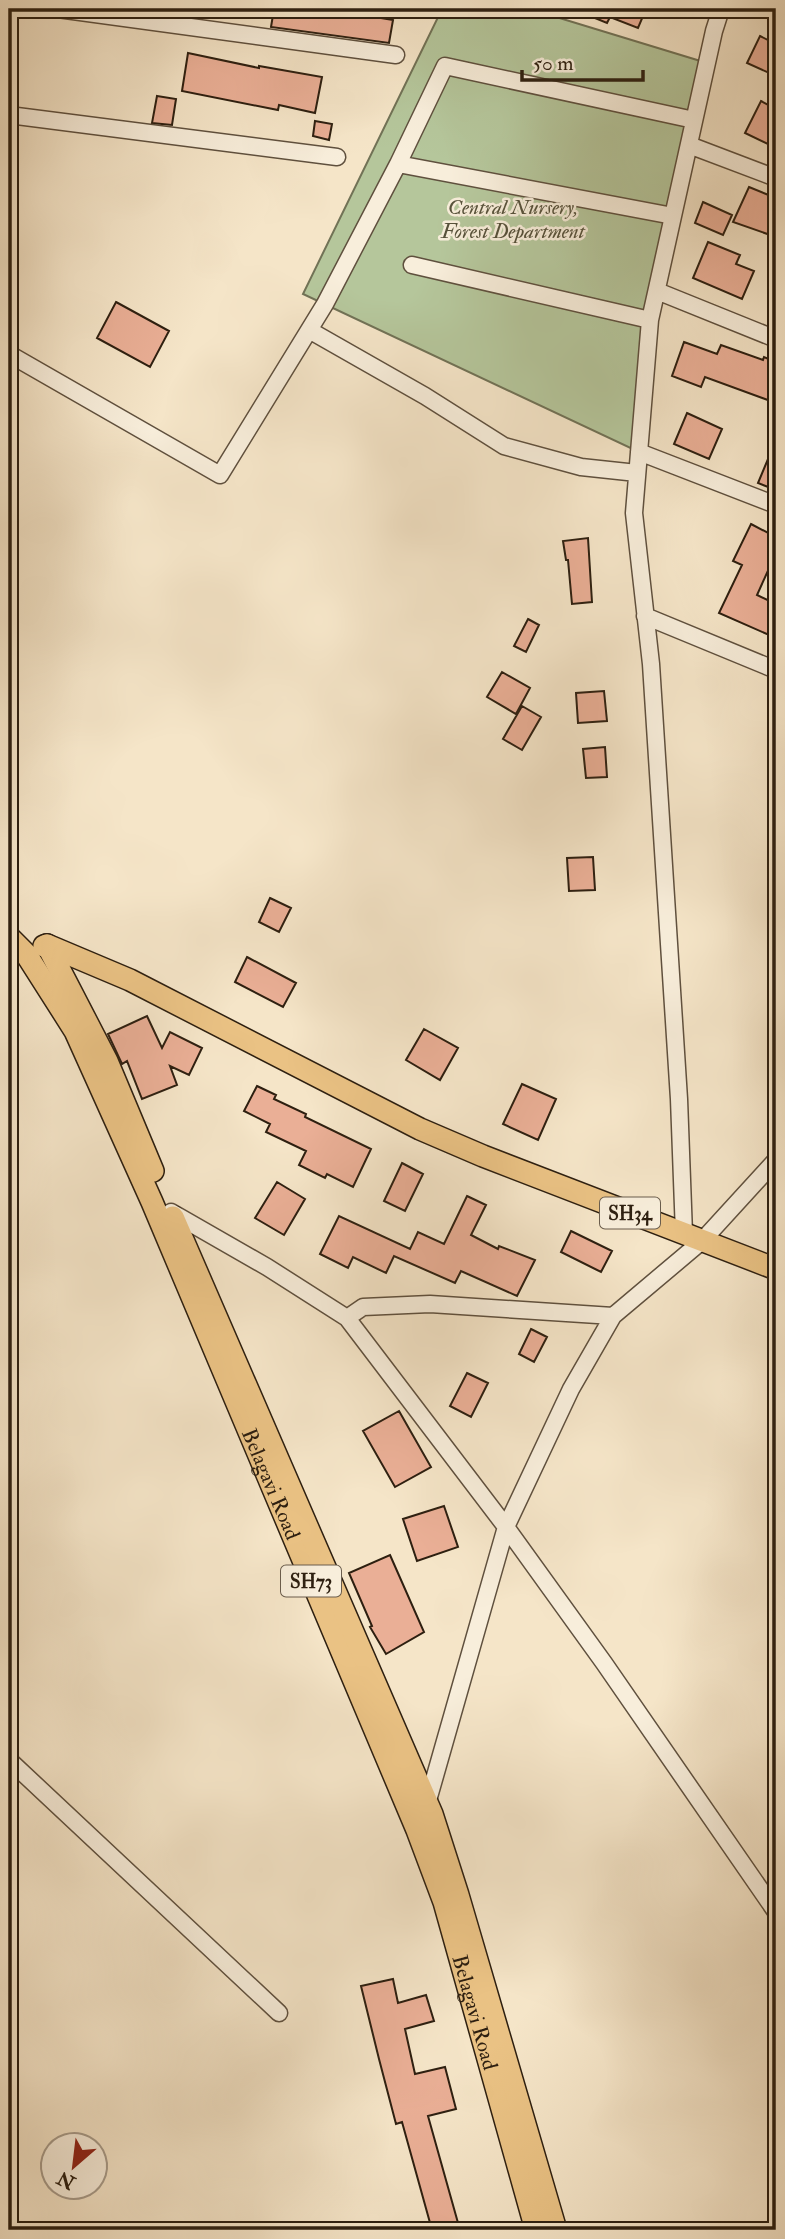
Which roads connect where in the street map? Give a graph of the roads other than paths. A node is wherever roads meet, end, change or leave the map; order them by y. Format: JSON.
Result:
{"nodes":[{"id":1,"x":58,"y":9,"type":"edge"},
{"id":2,"x":721,"y":9,"type":"edge"},
{"id":3,"x":396,"y":55,"type":"dead end"},
{"id":4,"x":9,"y":115,"type":"edge"},
{"id":5,"x":694,"y":120,"type":"junction"},
{"id":6,"x":689,"y":145,"type":"junction"},
{"id":7,"x":338,"y":157,"type":"dead end"},
{"id":8,"x":398,"y":164,"type":"junction"},
{"id":9,"x":776,"y":178,"type":"edge"},
{"id":10,"x":673,"y":216,"type":"junction"},
{"id":11,"x":412,"y":265,"type":"dead end"},
{"id":12,"x":657,"y":290,"type":"junction"},
{"id":13,"x":650,"y":320,"type":"junction"},
{"id":14,"x":309,"y":330,"type":"junction"},
{"id":15,"x":776,"y":339,"type":"edge"},
{"id":16,"x":9,"y":354,"type":"edge"},
{"id":17,"x":639,"y":452,"type":"junction"},
{"id":18,"x":638,"y":473,"type":"junction"},
{"id":19,"x":776,"y":505,"type":"edge"},
{"id":20,"x":645,"y":616,"type":"junction"},
{"id":21,"x":776,"y":670,"type":"edge"},
{"id":22,"x":9,"y":937,"type":"edge"},
{"id":23,"x":47,"y":945,"type":"junction"},
{"id":24,"x":26,"y":954,"type":"junction"},
{"id":25,"x":776,"y":1160,"type":"edge"},
{"id":26,"x":171,"y":1212,"type":"junction"},
{"id":27,"x":693,"y":1237,"type":"junction"},
{"id":28,"x":776,"y":1269,"type":"edge"},
{"id":29,"x":613,"y":1316,"type":"junction"},
{"id":30,"x":347,"y":1318,"type":"junction"},
{"id":31,"x":506,"y":1527,"type":"junction"},
{"id":32,"x":9,"y":1760,"type":"edge"},
{"id":33,"x":427,"y":1804,"type":"junction"},
{"id":34,"x":776,"y":1912,"type":"edge"},
{"id":35,"x":278,"y":2012,"type":"dead end"},
{"id":36,"x":536,"y":2230,"type":"edge"},
{"id":37,"x":556,"y":2230,"type":"edge"}],
"edges":[{"from":1,"to":3,"type":"street"},
{"from":2,"to":5,"type":"street"},
{"from":4,"to":7,"type":"street"},
{"from":5,"to":6,"type":"street"},
{"from":5,"to":8,"type":"street"},
{"from":6,"to":9,"type":"street"},
{"from":6,"to":10,"type":"street"},
{"from":8,"to":10,"type":"street"},
{"from":8,"to":14,"type":"street"},
{"from":10,"to":12,"type":"street"},
{"from":11,"to":13,"type":"street"},
{"from":12,"to":13,"type":"street"},
{"from":12,"to":15,"type":"street"},
{"from":13,"to":17,"type":"street"},
{"from":14,"to":16,"type":"street"},
{"from":14,"to":18,"type":"street"},
{"from":17,"to":18,"type":"street"},
{"from":17,"to":19,"type":"street"},
{"from":18,"to":20,"type":"street"},
{"from":20,"to":21,"type":"street"},
{"from":20,"to":27,"type":"street"},
{"from":22,"to":24,"type":"main road","number":"SH73"},
{"from":23,"to":24,"type":"main road"},
{"from":23,"to":26,"type":"main road"},
{"from":23,"to":27,"type":"main road","number":"SH34"},
{"from":24,"to":36,"type":"main road","name":"Belagavi Road","number":"SH73"},
{"from":25,"to":27,"type":"street"},
{"from":26,"to":30,"type":"street"},
{"from":26,"to":33,"type":"main road"},
{"from":27,"to":28,"type":"main road","number":"SH34"},
{"from":27,"to":29,"type":"street"},
{"from":29,"to":30,"type":"street"},
{"from":29,"to":31,"type":"street"},
{"from":30,"to":31,"type":"street"},
{"from":31,"to":33,"type":"street"},
{"from":31,"to":34,"type":"street"},
{"from":32,"to":35,"type":"street"},
{"from":33,"to":37,"type":"main road"}]}
